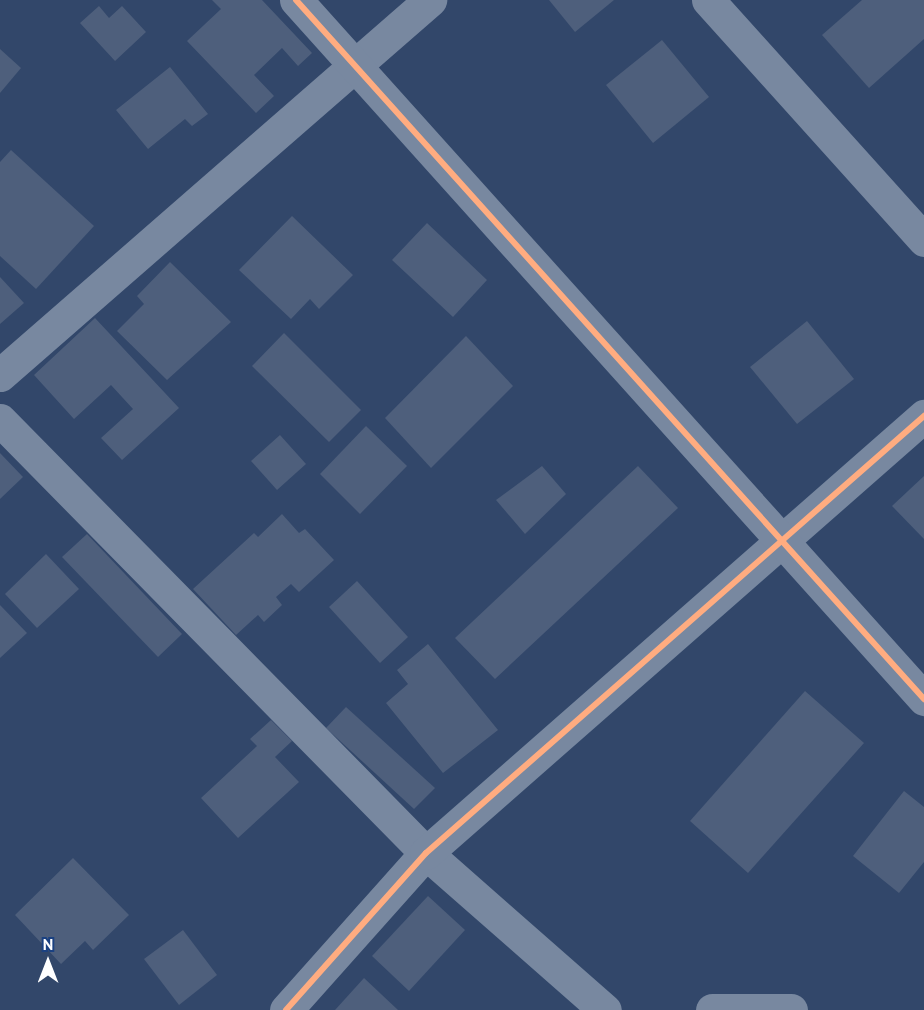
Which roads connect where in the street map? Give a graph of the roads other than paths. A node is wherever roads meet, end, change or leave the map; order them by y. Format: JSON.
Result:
{"nodes":[{"id":1,"x":296,"y":0,"type":"edge"},
{"id":2,"x":430,"y":0,"type":"edge"},
{"id":3,"x":708,"y":0,"type":"edge"},
{"id":4,"x":355,"y":65,"type":"junction"},
{"id":5,"x":924,"y":240,"type":"edge"},
{"id":6,"x":0,"y":375,"type":"edge"},
{"id":7,"x":924,"y":416,"type":"edge"},
{"id":8,"x":0,"y":420,"type":"edge"},
{"id":9,"x":781,"y":540,"type":"junction"},
{"id":10,"x":924,"y":699,"type":"edge"},
{"id":11,"x":426,"y":853,"type":"junction"},
{"id":12,"x":286,"y":1010,"type":"edge"},
{"id":13,"x":605,"y":1010,"type":"edge"},
{"id":14,"x":712,"y":1010,"type":"edge"},
{"id":15,"x":791,"y":1010,"type":"edge"}],
"edges":[{"from":1,"to":4,"type":"street"},
{"from":2,"to":4,"type":"street"},
{"from":3,"to":5,"type":"street"},
{"from":4,"to":6,"type":"street"},
{"from":4,"to":9,"type":"street"},
{"from":7,"to":9,"type":"street"},
{"from":8,"to":11,"type":"street"},
{"from":9,"to":10,"type":"street"},
{"from":9,"to":11,"type":"street"},
{"from":11,"to":12,"type":"street"},
{"from":11,"to":13,"type":"street"},
{"from":14,"to":15,"type":"street"}]}
